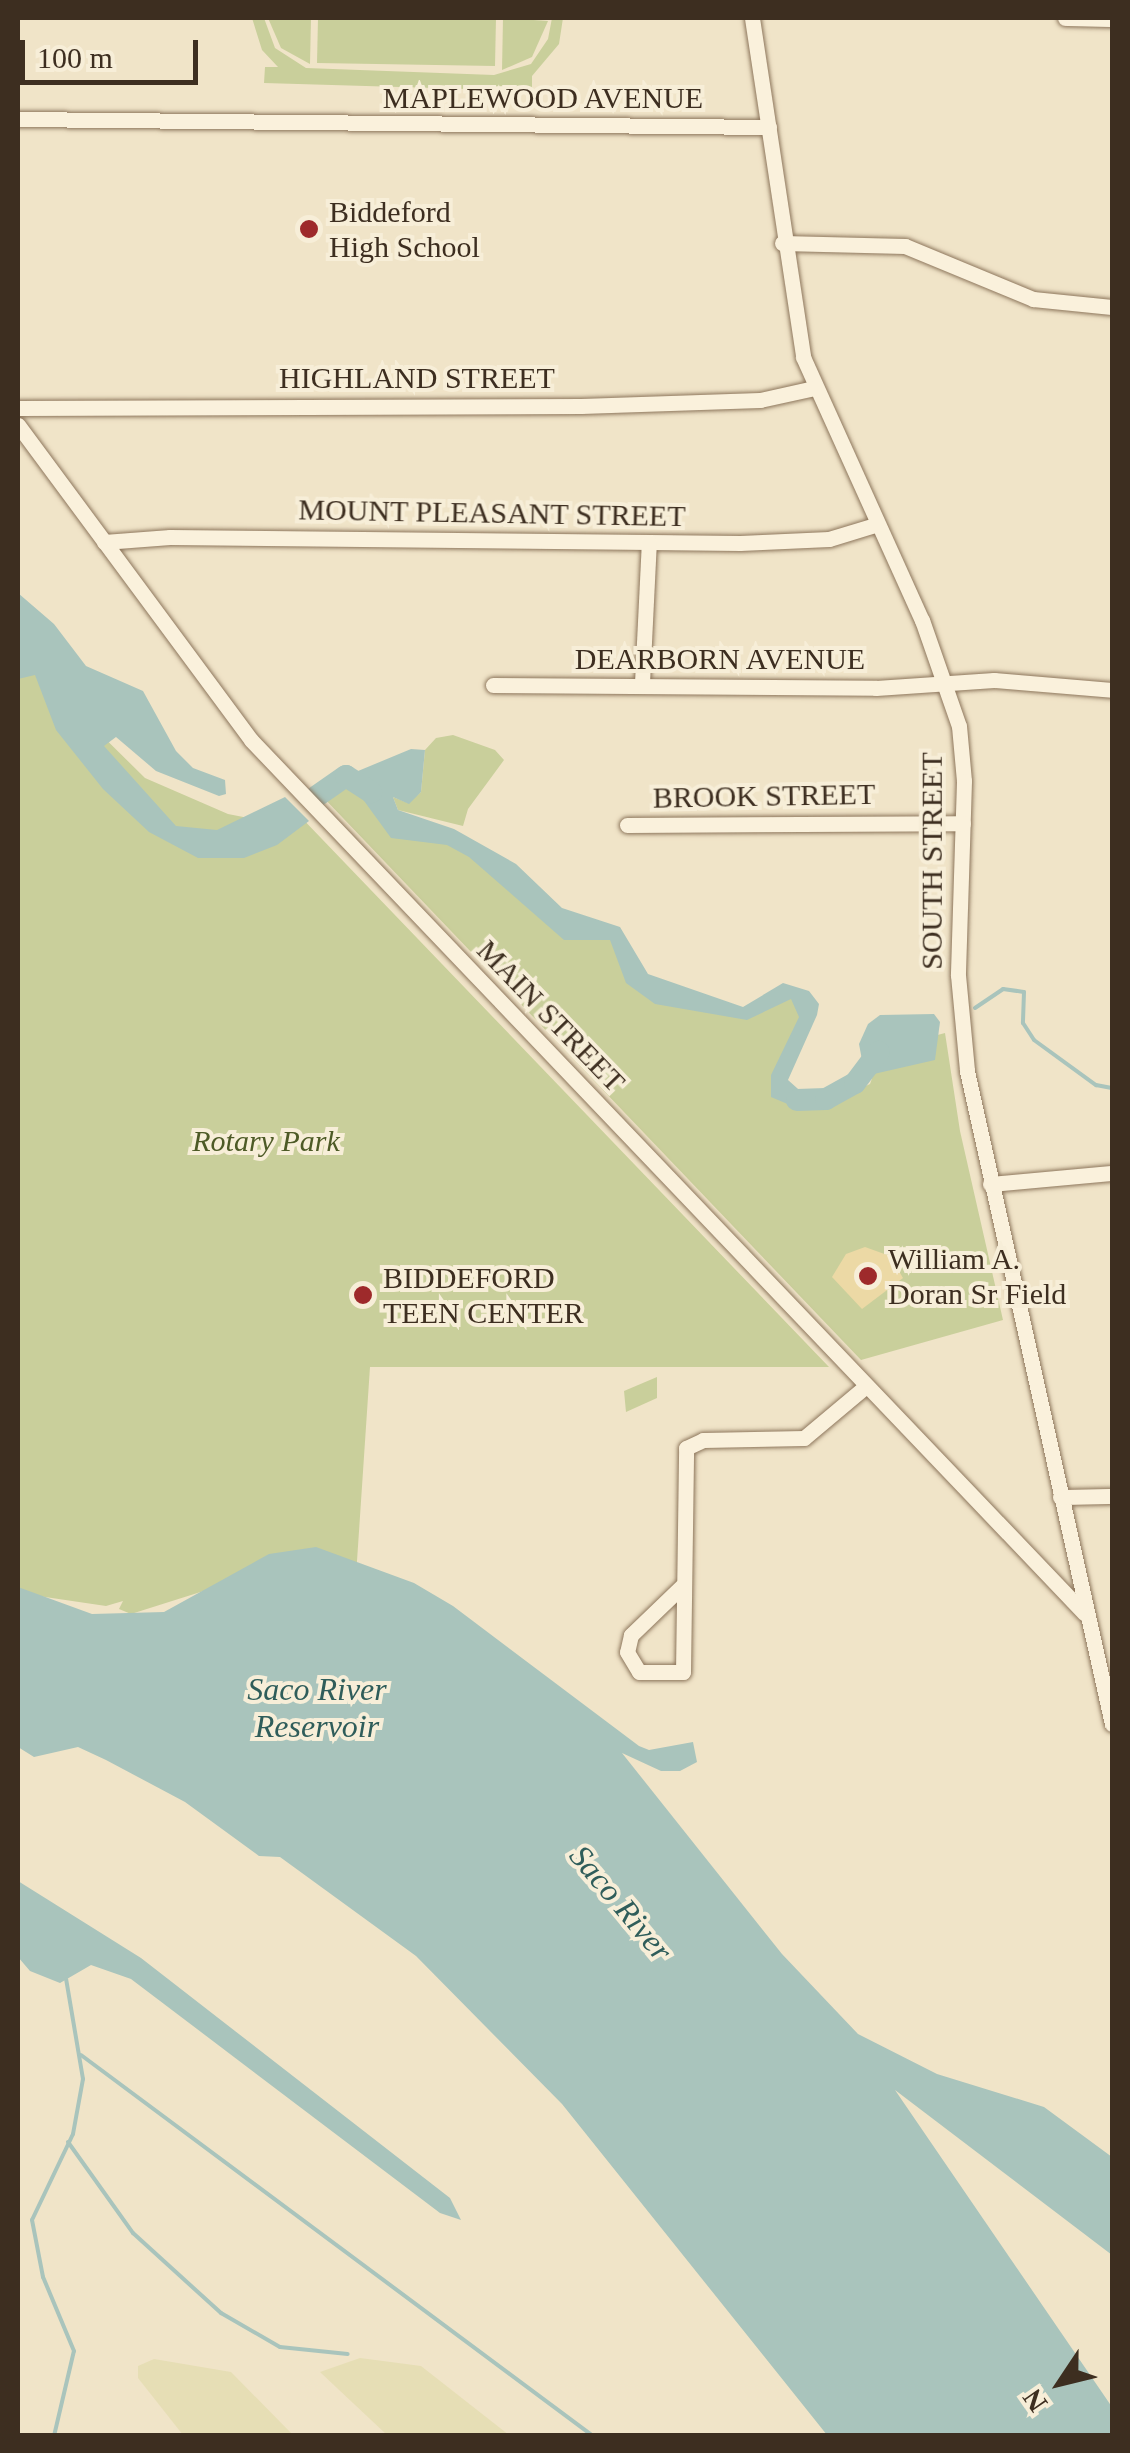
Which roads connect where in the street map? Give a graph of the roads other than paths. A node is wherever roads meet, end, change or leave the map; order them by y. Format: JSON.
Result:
{"nodes":[{"id":1,"x":752,"y":18,"type":"edge"},
{"id":2,"x":1065,"y":18,"type":"edge"},
{"id":3,"x":1112,"y":19,"type":"edge"},
{"id":4,"x":18,"y":119,"type":"edge"},
{"id":5,"x":769,"y":126,"type":"junction"},
{"id":6,"x":782,"y":243,"type":"junction"},
{"id":7,"x":1112,"y":307,"type":"edge"},
{"id":8,"x":814,"y":388,"type":"junction"},
{"id":9,"x":18,"y":408,"type":"edge"},
{"id":10,"x":18,"y":424,"type":"edge"},
{"id":11,"x":878,"y":524,"type":"junction"},
{"id":12,"x":104,"y":542,"type":"junction"},
{"id":13,"x":649,"y":542,"type":"junction"},
{"id":14,"x":946,"y":681,"type":"junction"},
{"id":15,"x":642,"y":683,"type":"junction"},
{"id":16,"x":494,"y":686,"type":"dead end"},
{"id":17,"x":1112,"y":690,"type":"edge"},
{"id":18,"x":963,"y":822,"type":"junction"},
{"id":19,"x":627,"y":825,"type":"dead end"},
{"id":20,"x":1112,"y":1173,"type":"edge"},
{"id":21,"x":990,"y":1184,"type":"junction"},
{"id":22,"x":866,"y":1386,"type":"junction"},
{"id":23,"x":1112,"y":1496,"type":"edge"},
{"id":24,"x":1060,"y":1498,"type":"junction"},
{"id":25,"x":682,"y":1586,"type":"junction"},
{"id":26,"x":1084,"y":1612,"type":"junction"},
{"id":27,"x":1112,"y":1724,"type":"edge"}],
"edges":[{"from":1,"to":5,"type":"street","name":"SOUTH STREET"},
{"from":2,"to":3,"type":"street"},
{"from":4,"to":5,"type":"street","name":"MAPLEWOOD AVENUE"},
{"from":5,"to":6,"type":"street","name":"SOUTH STREET"},
{"from":6,"to":7,"type":"street"},
{"from":6,"to":8,"type":"street","name":"SOUTH STREET"},
{"from":8,"to":9,"type":"street","name":"HIGHLAND STREET"},
{"from":8,"to":11,"type":"street","name":"SOUTH STREET"},
{"from":10,"to":12,"type":"street","name":"MAIN STREET"},
{"from":11,"to":13,"type":"street","name":"MOUNT PLEASANT STREET"},
{"from":11,"to":14,"type":"street","name":"SOUTH STREET"},
{"from":12,"to":13,"type":"street","name":"MOUNT PLEASANT STREET"},
{"from":12,"to":22,"type":"street","name":"MAIN STREET"},
{"from":13,"to":15,"type":"street"},
{"from":14,"to":15,"type":"street","name":"DEARBORN AVENUE"},
{"from":14,"to":17,"type":"street","name":"DEARBORN AVENUE"},
{"from":14,"to":18,"type":"street","name":"SOUTH STREET"},
{"from":15,"to":16,"type":"street","name":"DEARBORN AVENUE"},
{"from":18,"to":19,"type":"street","name":"BROOK STREET"},
{"from":18,"to":21,"type":"street","name":"SOUTH STREET"},
{"from":20,"to":21,"type":"street"},
{"from":21,"to":24,"type":"street","name":"SOUTH STREET"},
{"from":22,"to":25,"type":"street"},
{"from":22,"to":26,"type":"street","name":"MAIN STREET"},
{"from":23,"to":24,"type":"street"},
{"from":24,"to":26,"type":"street","name":"SOUTH STREET"},
{"from":25,"to":25,"type":"street"},
{"from":26,"to":27,"type":"street","name":"SOUTH STREET"}]}
